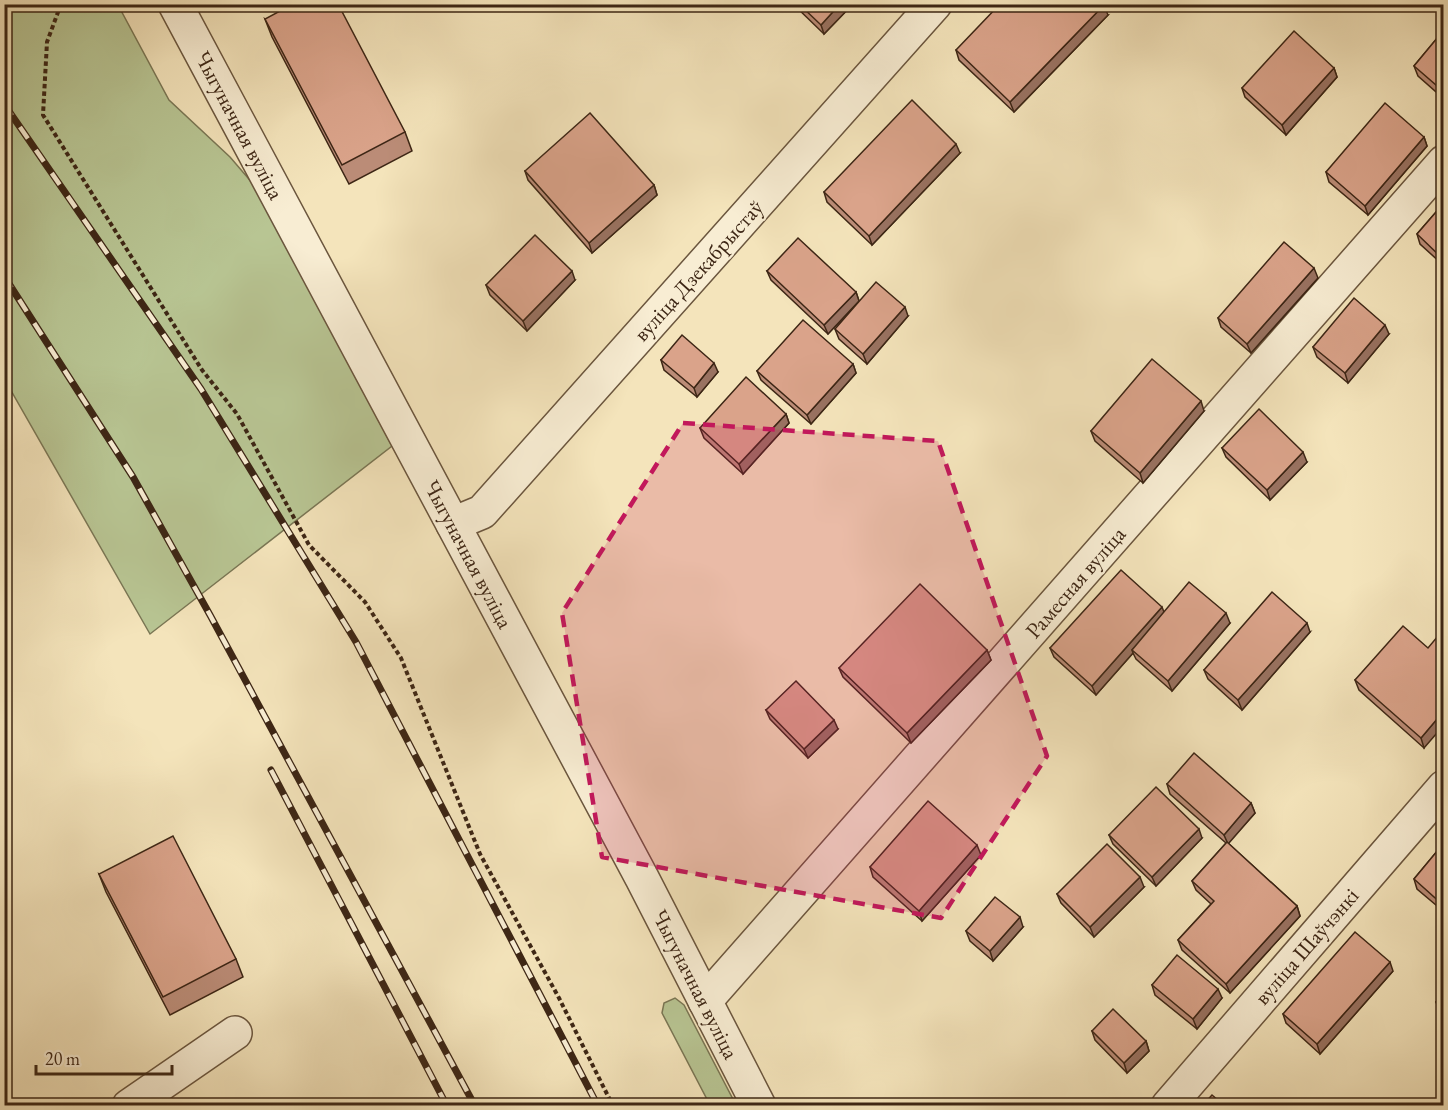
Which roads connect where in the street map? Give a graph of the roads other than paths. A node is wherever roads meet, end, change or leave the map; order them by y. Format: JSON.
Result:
{"nodes":[{"id":1,"x":175,"y":4,"type":"edge"},
{"id":2,"x":935,"y":4,"type":"edge"},
{"id":3,"x":1443,"y":162,"type":"edge"},
{"id":4,"x":453,"y":524,"type":"junction"},
{"id":5,"x":1443,"y":787,"type":"edge"},
{"id":6,"x":705,"y":1001,"type":"junction"},
{"id":7,"x":236,"y":1033,"type":"dead end"},
{"id":8,"x":129,"y":1106,"type":"edge"},
{"id":9,"x":759,"y":1106,"type":"edge"},
{"id":10,"x":1168,"y":1106,"type":"edge"}],
"edges":[{"from":1,"to":4,"type":"street","name":"Чыгуначная вуліца"},
{"from":2,"to":4,"type":"street","name":"вуліца Дзекабрыстаў"},
{"from":3,"to":6,"type":"street","name":"Рамесная вуліца"},
{"from":4,"to":6,"type":"street","name":"Чыгуначная вуліца"},
{"from":5,"to":10,"type":"street","name":"вуліца Шаўчэнкі"},
{"from":6,"to":9,"type":"street","name":"Чыгуначная вуліца"},
{"from":7,"to":8,"type":"street"}]}
